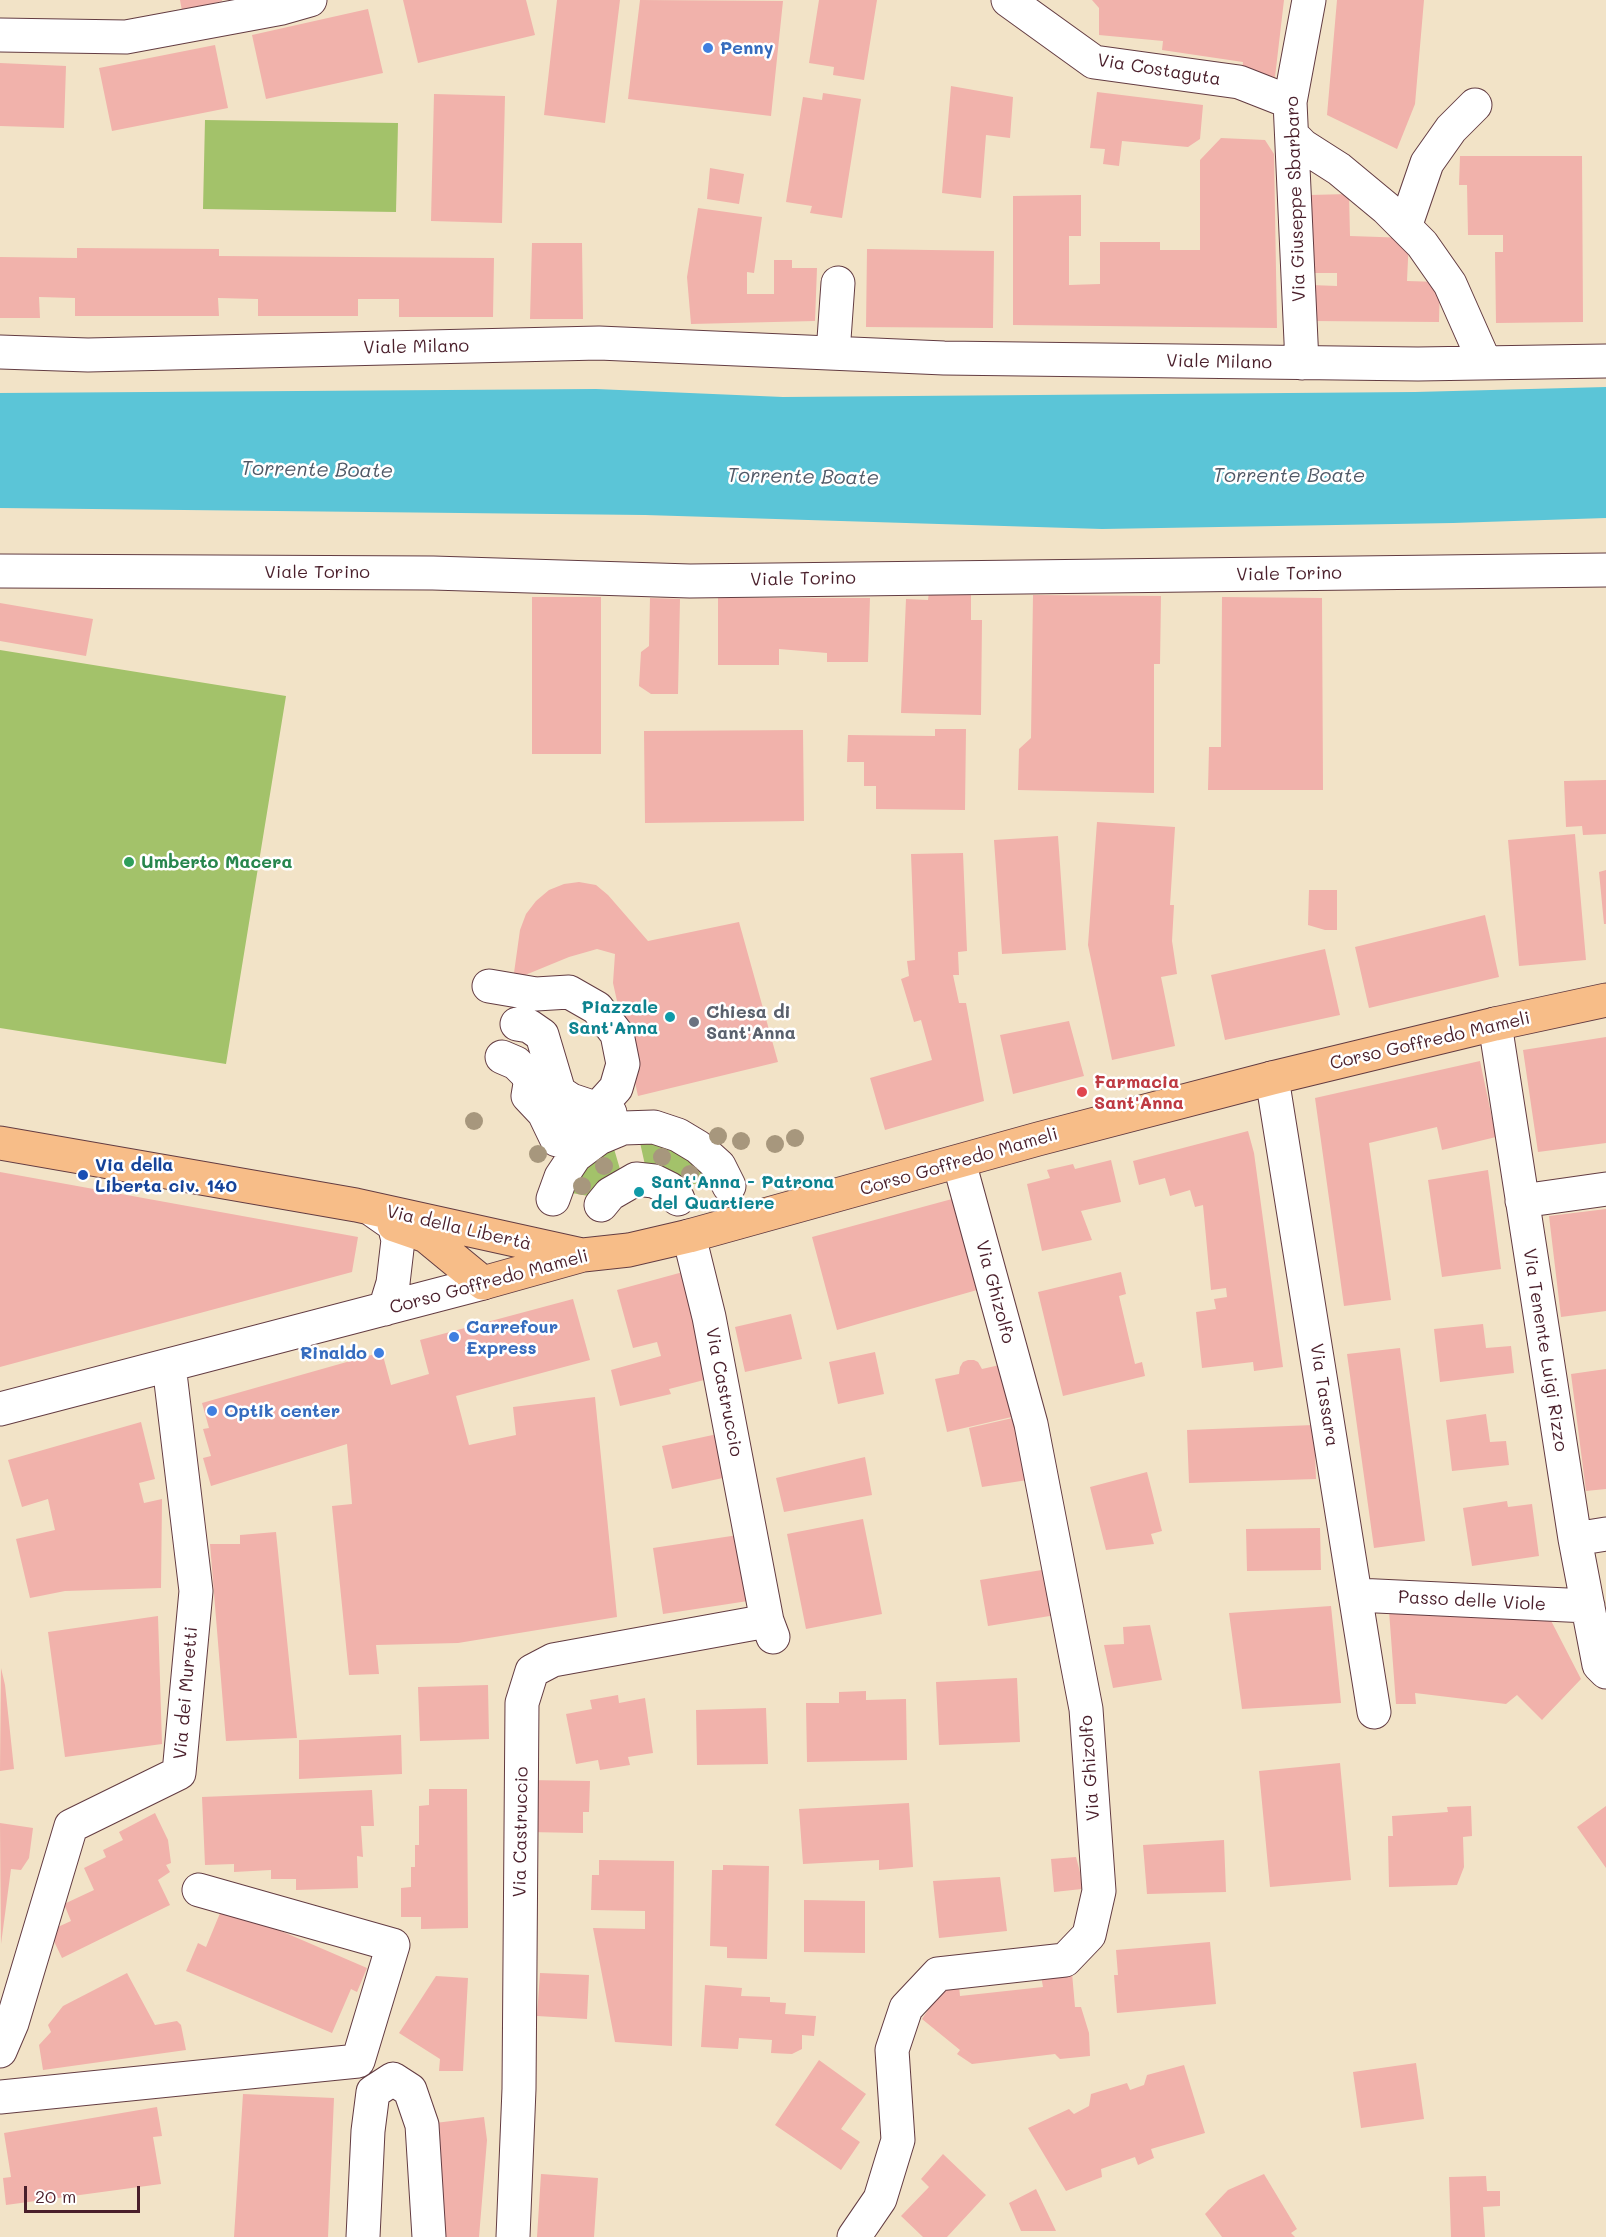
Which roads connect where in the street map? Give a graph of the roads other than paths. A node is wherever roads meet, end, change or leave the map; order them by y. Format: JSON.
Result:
{"nodes":[{"id":1,"x":310,"y":0,"type":"edge"},
{"id":2,"x":1008,"y":0,"type":"edge"},
{"id":3,"x":1309,"y":0,"type":"edge"},
{"id":4,"x":0,"y":35,"type":"edge"},
{"id":5,"x":1290,"y":102,"type":"junction"},
{"id":6,"x":1475,"y":105,"type":"dead end"},
{"id":7,"x":1292,"y":135,"type":"junction"},
{"id":8,"x":1405,"y":227,"type":"junction"},
{"id":9,"x":838,"y":283,"type":"dead end"},
{"id":10,"x":0,"y":352,"type":"edge"},
{"id":11,"x":832,"y":353,"type":"junction"},
{"id":12,"x":1606,"y":361,"type":"edge"},
{"id":13,"x":1302,"y":363,"type":"junction"},
{"id":14,"x":1485,"y":363,"type":"junction"},
{"id":15,"x":1606,"y":570,"type":"edge"},
{"id":16,"x":0,"y":571,"type":"edge"},
{"id":17,"x":489,"y":986,"type":"dead end"},
{"id":18,"x":1606,"y":1000,"type":"edge"},
{"id":19,"x":517,"y":1024,"type":"dead end"},
{"id":20,"x":1495,"y":1024,"type":"junction"},
{"id":21,"x":502,"y":1057,"type":"dead end"},
{"id":22,"x":1272,"y":1078,"type":"junction"},
{"id":23,"x":610,"y":1118,"type":"junction"},
{"id":24,"x":0,"y":1143,"type":"edge"},
{"id":25,"x":959,"y":1162,"type":"junction"},
{"id":26,"x":729,"y":1186,"type":"dead end"},
{"id":27,"x":1606,"y":1189,"type":"edge"},
{"id":28,"x":553,"y":1199,"type":"dead end"},
{"id":29,"x":678,"y":1199,"type":"dead end"},
{"id":30,"x":1522,"y":1201,"type":"junction"},
{"id":31,"x":601,"y":1205,"type":"dead end"},
{"id":32,"x":382,"y":1217,"type":"junction"},
{"id":33,"x":689,"y":1236,"type":"junction"},
{"id":34,"x":583,"y":1255,"type":"junction"},
{"id":35,"x":483,"y":1283,"type":"junction"},
{"id":36,"x":385,"y":1309,"type":"junction"},
{"id":37,"x":169,"y":1365,"type":"junction"},
{"id":38,"x":0,"y":1409,"type":"edge"},
{"id":39,"x":1591,"y":1537,"type":"edge"},
{"id":40,"x":1356,"y":1595,"type":"junction"},
{"id":41,"x":1588,"y":1606,"type":"junction"},
{"id":42,"x":1606,"y":1672,"type":"edge"},
{"id":43,"x":1374,"y":1712,"type":"dead end"},
{"id":44,"x":199,"y":1890,"type":"dead end"},
{"id":45,"x":3,"y":2037,"type":"edge"},
{"id":46,"x":0,"y":2097,"type":"edge"},
{"id":47,"x":363,"y":2237,"type":"edge"},
{"id":48,"x":429,"y":2237,"type":"edge"},
{"id":49,"x":513,"y":2237,"type":"edge"},
{"id":50,"x":854,"y":2237,"type":"edge"}],
"edges":[{"from":1,"to":4,"type":"street"},
{"from":2,"to":5,"type":"street","name":"Via Costaguta"},
{"from":3,"to":5,"type":"street","name":"Via Giuseppe Sbarbaro"},
{"from":5,"to":7,"type":"street","name":"Via Giuseppe Sbarbaro"},
{"from":6,"to":8,"type":"street"},
{"from":7,"to":8,"type":"street"},
{"from":7,"to":13,"type":"street","name":"Via Giuseppe Sbarbaro"},
{"from":8,"to":14,"type":"street"},
{"from":9,"to":11,"type":"street"},
{"from":10,"to":11,"type":"street","name":"Viale Milano"},
{"from":11,"to":13,"type":"street","name":"Viale Milano"},
{"from":12,"to":14,"type":"street","name":"Viale Milano"},
{"from":13,"to":14,"type":"street","name":"Viale Milano"},
{"from":15,"to":16,"type":"street","name":"Viale Torino"},
{"from":17,"to":23,"type":"street"},
{"from":18,"to":20,"type":"main road","name":"Corso Goffredo Mameli"},
{"from":19,"to":23,"type":"street"},
{"from":20,"to":22,"type":"main road","name":"Corso Goffredo Mameli"},
{"from":20,"to":30,"type":"street","name":"Via Tenente Luigi Rizzo"},
{"from":21,"to":23,"type":"street"},
{"from":22,"to":25,"type":"main road","name":"Corso Goffredo Mameli"},
{"from":22,"to":40,"type":"street","name":"Via Tassara"},
{"from":23,"to":26,"type":"street"},
{"from":23,"to":28,"type":"street"},
{"from":24,"to":32,"type":"main road","name":"Via della Libertà"},
{"from":25,"to":33,"type":"main road","name":"Corso Goffredo Mameli"},
{"from":25,"to":50,"type":"street","name":"Via Ghizolfo"},
{"from":27,"to":30,"type":"street"},
{"from":29,"to":31,"type":"street"},
{"from":30,"to":39,"type":"street","name":"Via Tenente Luigi Rizzo"},
{"from":32,"to":34,"type":"main road","name":"Via della Libertà"},
{"from":32,"to":35,"type":"main road","name":"Via della Libertà"},
{"from":32,"to":36,"type":"street","name":"Via della Libertà"},
{"from":33,"to":34,"type":"main road","name":"Corso Goffredo Mameli"},
{"from":33,"to":49,"type":"street","name":"Via Castruccio"},
{"from":34,"to":35,"type":"main road","name":"Corso Goffredo Mameli"},
{"from":35,"to":36,"type":"street","name":"Corso Goffredo Mameli"},
{"from":36,"to":37,"type":"street","name":"Corso Goffredo Mameli"},
{"from":37,"to":38,"type":"street","name":"Corso Goffredo Mameli"},
{"from":37,"to":45,"type":"street","name":"Via dei Muretti"},
{"from":39,"to":41,"type":"street","name":"Via Tenente Luigi Rizzo"},
{"from":40,"to":41,"type":"street","name":"Passo delle Viole"},
{"from":40,"to":43,"type":"street","name":"Via Tassara"},
{"from":41,"to":42,"type":"street","name":"Via Tenente Luigi Rizzo"},
{"from":44,"to":46,"type":"street"},
{"from":47,"to":48,"type":"street"}]}
